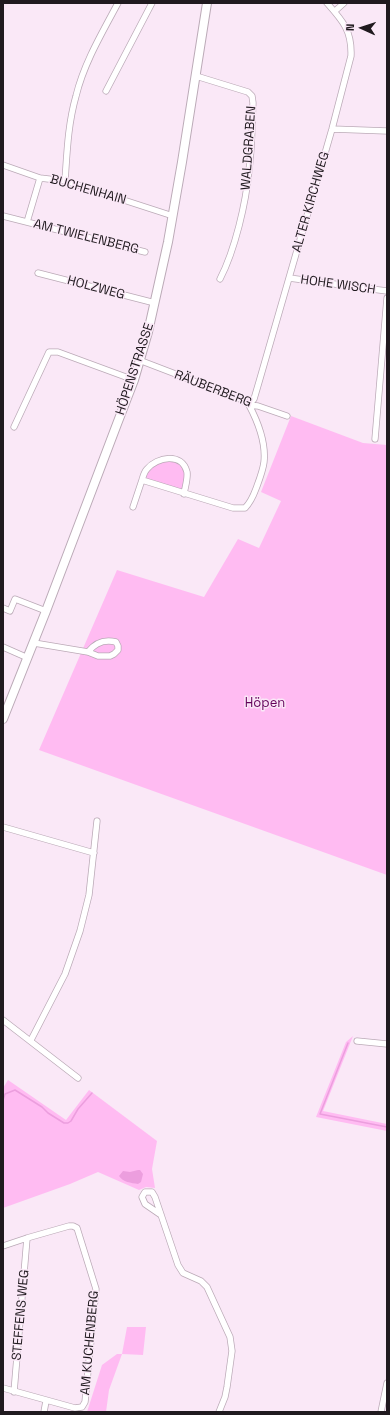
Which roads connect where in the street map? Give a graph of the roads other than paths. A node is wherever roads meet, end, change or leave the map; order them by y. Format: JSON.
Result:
{"nodes":[{"id":1,"x":118,"y":3,"type":"edge"},
{"id":2,"x":152,"y":3,"type":"edge"},
{"id":3,"x":207,"y":3,"type":"edge"},
{"id":4,"x":327,"y":3,"type":"edge"},
{"id":5,"x":344,"y":3,"type":"edge"},
{"id":6,"x":335,"y":11,"type":"junction"},
{"id":7,"x":196,"y":76,"type":"junction"},
{"id":8,"x":106,"y":91,"type":"dead end"},
{"id":9,"x":332,"y":129,"type":"junction"},
{"id":10,"x":387,"y":131,"type":"edge"},
{"id":11,"x":3,"y":164,"type":"edge"},
{"id":12,"x":40,"y":178,"type":"junction"},
{"id":13,"x":65,"y":181,"type":"junction"},
{"id":14,"x":3,"y":216,"type":"edge"},
{"id":15,"x":173,"y":216,"type":"junction"},
{"id":16,"x":27,"y":222,"type":"junction"},
{"id":17,"x":145,"y":252,"type":"dead end"},
{"id":18,"x":38,"y":273,"type":"dead end"},
{"id":19,"x":289,"y":278,"type":"junction"},
{"id":20,"x":220,"y":279,"type":"dead end"},
{"id":21,"x":387,"y":291,"type":"edge"},
{"id":22,"x":387,"y":298,"type":"edge"},
{"id":23,"x":155,"y":303,"type":"junction"},
{"id":24,"x":139,"y":360,"type":"junction"},
{"id":25,"x":134,"y":380,"type":"junction"},
{"id":26,"x":250,"y":405,"type":"junction"},
{"id":27,"x":287,"y":416,"type":"dead end"},
{"id":28,"x":14,"y":427,"type":"dead end"},
{"id":29,"x":376,"y":439,"type":"dead end"},
{"id":30,"x":142,"y":480,"type":"junction"},
{"id":31,"x":184,"y":494,"type":"junction"},
{"id":32,"x":133,"y":506,"type":"dead end"},
{"id":33,"x":3,"y":608,"type":"edge"},
{"id":34,"x":46,"y":611,"type":"junction"},
{"id":35,"x":34,"y":643,"type":"junction"},
{"id":36,"x":3,"y":647,"type":"edge"},
{"id":37,"x":88,"y":652,"type":"junction"},
{"id":38,"x":28,"y":658,"type":"junction"},
{"id":39,"x":3,"y":719,"type":"edge"},
{"id":40,"x":97,"y":821,"type":"dead end"},
{"id":41,"x":3,"y":827,"type":"edge"},
{"id":42,"x":94,"y":853,"type":"junction"},
{"id":43,"x":3,"y":1020,"type":"edge"},
{"id":44,"x":31,"y":1040,"type":"junction"},
{"id":45,"x":357,"y":1041,"type":"dead end"},
{"id":46,"x":387,"y":1044,"type":"edge"},
{"id":47,"x":78,"y":1078,"type":"dead end"},
{"id":48,"x":161,"y":1216,"type":"dead end"},
{"id":49,"x":27,"y":1238,"type":"junction"},
{"id":50,"x":3,"y":1246,"type":"edge"},
{"id":51,"x":387,"y":1383,"type":"edge"},
{"id":52,"x":3,"y":1388,"type":"edge"},
{"id":53,"x":14,"y":1392,"type":"junction"},
{"id":54,"x":46,"y":1401,"type":"junction"},
{"id":55,"x":44,"y":1412,"type":"edge"},
{"id":56,"x":219,"y":1412,"type":"edge"},
{"id":57,"x":381,"y":1412,"type":"edge"}],
"edges":[{"from":1,"to":13,"type":"street"},
{"from":2,"to":8,"type":"street"},
{"from":3,"to":7,"type":"main road","name":"HÖPENSTRASSE"},
{"from":4,"to":6,"type":"street","name":"ALTER KIRCHWEG"},
{"from":5,"to":6,"type":"street"},
{"from":6,"to":9,"type":"street","name":"ALTER KIRCHWEG"},
{"from":7,"to":15,"type":"main road","name":"HÖPENSTRASSE"},
{"from":7,"to":20,"type":"street","name":"WALDGRABEN"},
{"from":9,"to":10,"type":"street"},
{"from":9,"to":19,"type":"street","name":"ALTER KIRCHWEG"},
{"from":11,"to":12,"type":"street","name":"BUCHENHAIN"},
{"from":12,"to":13,"type":"street","name":"BUCHENHAIN"},
{"from":12,"to":16,"type":"street","name":"AM TWIELENBERG"},
{"from":13,"to":15,"type":"street","name":"BUCHENHAIN"},
{"from":14,"to":16,"type":"street","name":"AM TWIELENBERG"},
{"from":15,"to":23,"type":"main road","name":"HÖPENSTRASSE"},
{"from":16,"to":17,"type":"street","name":"AM TWIELENBERG"},
{"from":18,"to":23,"type":"street","name":"HOLZWEG"},
{"from":19,"to":21,"type":"street","name":"HOHE WISCH"},
{"from":19,"to":26,"type":"street","name":"ALTER KIRCHWEG"},
{"from":22,"to":29,"type":"street"},
{"from":23,"to":24,"type":"main road","name":"HÖPENSTRASSE"},
{"from":24,"to":25,"type":"main road","name":"HÖPENSTRASSE"},
{"from":24,"to":26,"type":"street","name":"RÄUBERBERG"},
{"from":25,"to":28,"type":"street"},
{"from":25,"to":34,"type":"main road","name":"HÖPENSTRASSE"},
{"from":26,"to":27,"type":"street","name":"RÄUBERBERG"},
{"from":26,"to":31,"type":"street"},
{"from":30,"to":31,"type":"street"},
{"from":30,"to":31,"type":"street"},
{"from":30,"to":32,"type":"street"},
{"from":33,"to":34,"type":"street"},
{"from":34,"to":35,"type":"main road","name":"HÖPENSTRASSE"},
{"from":35,"to":37,"type":"street"},
{"from":35,"to":38,"type":"main road","name":"HÖPENSTRASSE"},
{"from":36,"to":38,"type":"street"},
{"from":37,"to":37,"type":"street"},
{"from":38,"to":39,"type":"main road","name":"HÖPENSTRASSE"},
{"from":40,"to":42,"type":"street"},
{"from":41,"to":42,"type":"street"},
{"from":42,"to":44,"type":"street"},
{"from":43,"to":44,"type":"street"},
{"from":44,"to":47,"type":"street"},
{"from":45,"to":46,"type":"street"},
{"from":48,"to":56,"type":"street"},
{"from":49,"to":50,"type":"street","name":"AM KUCHENBERG"},
{"from":49,"to":53,"type":"street","name":"STEFFENS WEG"},
{"from":49,"to":54,"type":"street","name":"AM KUCHENBERG"},
{"from":51,"to":57,"type":"street"},
{"from":52,"to":53,"type":"street","name":"AM KUCHENBERG"},
{"from":53,"to":54,"type":"street","name":"AM KUCHENBERG"},
{"from":54,"to":55,"type":"street"}]}
